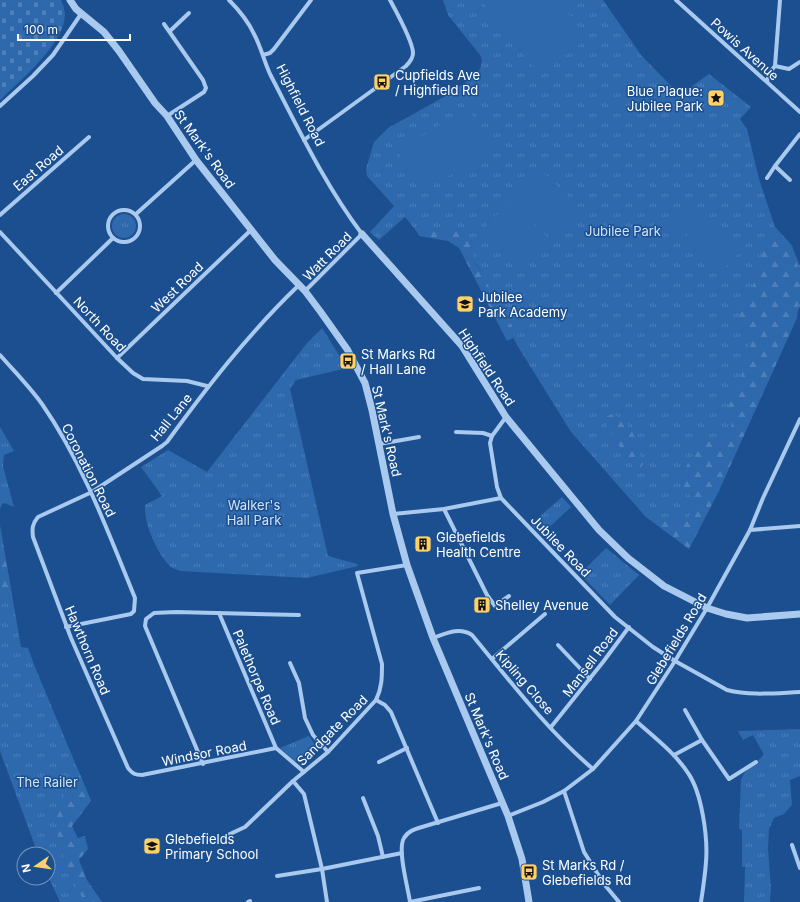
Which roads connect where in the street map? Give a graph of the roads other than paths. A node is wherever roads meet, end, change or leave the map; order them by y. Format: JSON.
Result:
{"nodes":[{"id":1,"x":70,"y":0,"type":"edge"},
{"id":2,"x":229,"y":0,"type":"edge"},
{"id":3,"x":311,"y":0,"type":"edge"},
{"id":4,"x":390,"y":0,"type":"edge"},
{"id":5,"x":676,"y":0,"type":"edge"},
{"id":6,"x":780,"y":0,"type":"edge"},
{"id":7,"x":81,"y":14,"type":"junction"},
{"id":8,"x":189,"y":14,"type":"dead end"},
{"id":9,"x":164,"y":24,"type":"dead end"},
{"id":10,"x":170,"y":31,"type":"junction"},
{"id":11,"x":262,"y":55,"type":"junction"},
{"id":12,"x":800,"y":62,"type":"edge"},
{"id":13,"x":775,"y":66,"type":"junction"},
{"id":14,"x":767,"y":81,"type":"junction"},
{"id":15,"x":0,"y":106,"type":"edge"},
{"id":16,"x":800,"y":112,"type":"edge"},
{"id":17,"x":167,"y":116,"type":"junction"},
{"id":18,"x":800,"y":134,"type":"edge"},
{"id":19,"x":89,"y":137,"type":"dead end"},
{"id":20,"x":304,"y":140,"type":"junction"},
{"id":21,"x":196,"y":160,"type":"junction"},
{"id":22,"x":775,"y":166,"type":"junction"},
{"id":23,"x":767,"y":178,"type":"dead end"},
{"id":24,"x":790,"y":180,"type":"dead end"},
{"id":25,"x":136,"y":214,"type":"junction"},
{"id":26,"x":0,"y":215,"type":"edge"},
{"id":27,"x":251,"y":230,"type":"junction"},
{"id":28,"x":0,"y":232,"type":"edge"},
{"id":29,"x":362,"y":234,"type":"junction"},
{"id":30,"x":113,"y":238,"type":"junction"},
{"id":31,"x":298,"y":286,"type":"junction"},
{"id":32,"x":305,"y":292,"type":"junction"},
{"id":33,"x":56,"y":293,"type":"junction"},
{"id":34,"x":0,"y":355,"type":"edge"},
{"id":35,"x":117,"y":358,"type":"junction"},
{"id":36,"x":207,"y":386,"type":"junction"},
{"id":37,"x":506,"y":417,"type":"junction"},
{"id":38,"x":800,"y":419,"type":"edge"},
{"id":39,"x":456,"y":432,"type":"dead end"},
{"id":40,"x":492,"y":436,"type":"junction"},
{"id":41,"x":419,"y":437,"type":"dead end"},
{"id":42,"x":378,"y":444,"type":"junction"},
{"id":43,"x":92,"y":492,"type":"junction"},
{"id":44,"x":501,"y":498,"type":"junction"},
{"id":45,"x":444,"y":508,"type":"junction"},
{"id":46,"x":393,"y":514,"type":"junction"},
{"id":47,"x":800,"y":526,"type":"edge"},
{"id":48,"x":32,"y":527,"type":"joint"},
{"id":49,"x":750,"y":530,"type":"junction"},
{"id":50,"x":407,"y":565,"type":"junction"},
{"id":51,"x":509,"y":596,"type":"dead end"},
{"id":52,"x":707,"y":608,"type":"junction"},
{"id":53,"x":220,"y":613,"type":"junction"},
{"id":54,"x":545,"y":614,"type":"dead end"},
{"id":55,"x":800,"y":614,"type":"edge"},
{"id":56,"x":299,"y":615,"type":"dead end"},
{"id":57,"x":66,"y":627,"type":"junction"},
{"id":58,"x":629,"y":627,"type":"junction"},
{"id":59,"x":433,"y":638,"type":"junction"},
{"id":60,"x":558,"y":645,"type":"dead end"},
{"id":61,"x":492,"y":659,"type":"junction"},
{"id":62,"x":675,"y":661,"type":"junction"},
{"id":63,"x":290,"y":663,"type":"dead end"},
{"id":64,"x":590,"y":680,"type":"junction"},
{"id":65,"x":800,"y":692,"type":"edge"},
{"id":66,"x":376,"y":700,"type":"junction"},
{"id":67,"x":685,"y":710,"type":"dead end"},
{"id":68,"x":636,"y":721,"type":"junction"},
{"id":69,"x":551,"y":727,"type":"junction"},
{"id":70,"x":702,"y":740,"type":"junction"},
{"id":71,"x":276,"y":748,"type":"junction"},
{"id":72,"x":407,"y":748,"type":"junction"},
{"id":73,"x":328,"y":752,"type":"junction"},
{"id":74,"x":674,"y":755,"type":"junction"},
{"id":75,"x":379,"y":762,"type":"dead end"},
{"id":76,"x":756,"y":762,"type":"dead end"},
{"id":77,"x":203,"y":764,"type":"junction"},
{"id":78,"x":593,"y":769,"type":"junction"},
{"id":79,"x":304,"y":772,"type":"junction"},
{"id":80,"x":135,"y":775,"type":"joint"},
{"id":81,"x":293,"y":781,"type":"junction"},
{"id":82,"x":564,"y":791,"type":"junction"},
{"id":83,"x":363,"y":798,"type":"dead end"},
{"id":84,"x":502,"y":803,"type":"junction"},
{"id":85,"x":508,"y":816,"type":"junction"},
{"id":86,"x":438,"y":823,"type":"junction"},
{"id":87,"x":214,"y":841,"type":"dead end"},
{"id":88,"x":792,"y":844,"type":"dead end"},
{"id":89,"x":402,"y":853,"type":"junction"},
{"id":90,"x":383,"y":857,"type":"junction"},
{"id":91,"x":800,"y":868,"type":"edge"},
{"id":92,"x":322,"y":869,"type":"junction"},
{"id":93,"x":277,"y":876,"type":"dead end"},
{"id":94,"x":479,"y":888,"type":"dead end"},
{"id":95,"x":327,"y":902,"type":"edge"},
{"id":96,"x":410,"y":902,"type":"edge"},
{"id":97,"x":529,"y":902,"type":"edge"},
{"id":98,"x":619,"y":902,"type":"edge"},
{"id":99,"x":701,"y":902,"type":"edge"}],
"edges":[{"from":1,"to":7,"type":"street","name":"St Mark's Road"},
{"from":2,"to":11,"type":"street","name":"Highfield Road"},
{"from":3,"to":11,"type":"street"},
{"from":4,"to":20,"type":"street"},
{"from":5,"to":14,"type":"street","name":"Powis Avenue"},
{"from":6,"to":13,"type":"street"},
{"from":7,"to":15,"type":"street"},
{"from":7,"to":17,"type":"street","name":"St Mark's Road"},
{"from":8,"to":10,"type":"street"},
{"from":9,"to":10,"type":"street"},
{"from":10,"to":17,"type":"street"},
{"from":11,"to":20,"type":"street","name":"Highfield Road"},
{"from":12,"to":13,"type":"street"},
{"from":13,"to":14,"type":"street"},
{"from":14,"to":16,"type":"street","name":"Powis Avenue"},
{"from":17,"to":21,"type":"street","name":"St Mark's Road"},
{"from":18,"to":22,"type":"street"},
{"from":19,"to":26,"type":"street","name":"East Road"},
{"from":20,"to":29,"type":"street","name":"Highfield Road"},
{"from":21,"to":25,"type":"street"},
{"from":21,"to":27,"type":"street","name":"St Mark's Road"},
{"from":22,"to":23,"type":"street"},
{"from":22,"to":24,"type":"street"},
{"from":25,"to":30,"type":"street"},
{"from":25,"to":30,"type":"street"},
{"from":27,"to":31,"type":"street","name":"St Mark's Road"},
{"from":27,"to":35,"type":"street","name":"West Road"},
{"from":28,"to":33,"type":"street","name":"North Road"},
{"from":29,"to":32,"type":"street","name":"Watt Road"},
{"from":29,"to":37,"type":"street","name":"Highfield Road"},
{"from":30,"to":33,"type":"street"},
{"from":31,"to":32,"type":"street","name":"St Mark's Road"},
{"from":31,"to":36,"type":"street","name":"Hall Lane"},
{"from":32,"to":42,"type":"street","name":"St Mark's Road"},
{"from":33,"to":35,"type":"street","name":"North Road"},
{"from":34,"to":43,"type":"street","name":"Coronation Road"},
{"from":35,"to":36,"type":"street","name":"North Road"},
{"from":36,"to":43,"type":"street","name":"Hall Lane"},
{"from":37,"to":40,"type":"street"},
{"from":37,"to":52,"type":"street","name":"Highfield Road"},
{"from":38,"to":49,"type":"street","name":"Glebefields Road"},
{"from":39,"to":40,"type":"street"},
{"from":40,"to":44,"type":"street","name":"Jubilee Road"},
{"from":41,"to":42,"type":"street"},
{"from":42,"to":46,"type":"street","name":"St Mark's Road"},
{"from":43,"to":48,"type":"street","name":"Hall Lane"},
{"from":43,"to":57,"type":"street","name":"Coronation Road"},
{"from":44,"to":45,"type":"street"},
{"from":44,"to":58,"type":"street","name":"Jubilee Road"},
{"from":45,"to":46,"type":"street"},
{"from":45,"to":51,"type":"street"},
{"from":46,"to":50,"type":"street","name":"St Mark's Road"},
{"from":47,"to":49,"type":"street"},
{"from":48,"to":57,"type":"street","name":"Hawthorn Road"},
{"from":49,"to":52,"type":"street","name":"Glebefields Road"},
{"from":50,"to":59,"type":"street","name":"St Mark's Road"},
{"from":50,"to":66,"type":"street","name":"Sandgate Road"},
{"from":52,"to":55,"type":"street","name":"Highfield Road"},
{"from":52,"to":62,"type":"street","name":"Glebefields Road"},
{"from":53,"to":56,"type":"street"},
{"from":53,"to":71,"type":"street","name":"Palethorpe Road"},
{"from":53,"to":77,"type":"street"},
{"from":54,"to":61,"type":"street"},
{"from":57,"to":80,"type":"street","name":"Hawthorn Road"},
{"from":58,"to":62,"type":"street","name":"Jubilee Road"},
{"from":58,"to":64,"type":"street","name":"Mansell Road"},
{"from":59,"to":61,"type":"street","name":"Kipling Close"},
{"from":59,"to":84,"type":"street","name":"St Mark's Road"},
{"from":60,"to":64,"type":"street"},
{"from":61,"to":69,"type":"street","name":"Kipling Close"},
{"from":62,"to":65,"type":"street","name":"Jubilee Road"},
{"from":62,"to":68,"type":"street","name":"Glebefields Road"},
{"from":63,"to":73,"type":"street"},
{"from":64,"to":69,"type":"street","name":"Mansell Road"},
{"from":66,"to":72,"type":"street"},
{"from":66,"to":73,"type":"street","name":"Sandgate Road"},
{"from":67,"to":70,"type":"street"},
{"from":68,"to":74,"type":"street"},
{"from":68,"to":78,"type":"street","name":"Glebefields Road"},
{"from":69,"to":78,"type":"street","name":"Kipling Close"},
{"from":70,"to":74,"type":"street"},
{"from":70,"to":76,"type":"street"},
{"from":71,"to":77,"type":"street","name":"Windsor Road"},
{"from":71,"to":79,"type":"street"},
{"from":72,"to":75,"type":"street"},
{"from":72,"to":86,"type":"street"},
{"from":73,"to":79,"type":"street","name":"Sandgate Road"},
{"from":74,"to":99,"type":"street"},
{"from":77,"to":80,"type":"street","name":"Windsor Road"},
{"from":78,"to":82,"type":"street","name":"Glebefields Road"},
{"from":79,"to":81,"type":"street","name":"Sandgate Road"},
{"from":81,"to":87,"type":"street","name":"Sandgate Road"},
{"from":81,"to":92,"type":"street"},
{"from":82,"to":85,"type":"street","name":"Glebefields Road"},
{"from":82,"to":98,"type":"street"},
{"from":83,"to":90,"type":"street"},
{"from":84,"to":85,"type":"street","name":"St Mark's Road"},
{"from":84,"to":86,"type":"street"},
{"from":85,"to":97,"type":"street","name":"St Mark's Road"},
{"from":86,"to":89,"type":"street"},
{"from":88,"to":91,"type":"street"},
{"from":89,"to":90,"type":"street"},
{"from":89,"to":96,"type":"street"},
{"from":90,"to":92,"type":"street"},
{"from":92,"to":93,"type":"street"},
{"from":92,"to":95,"type":"street"},
{"from":94,"to":96,"type":"street"}]}
